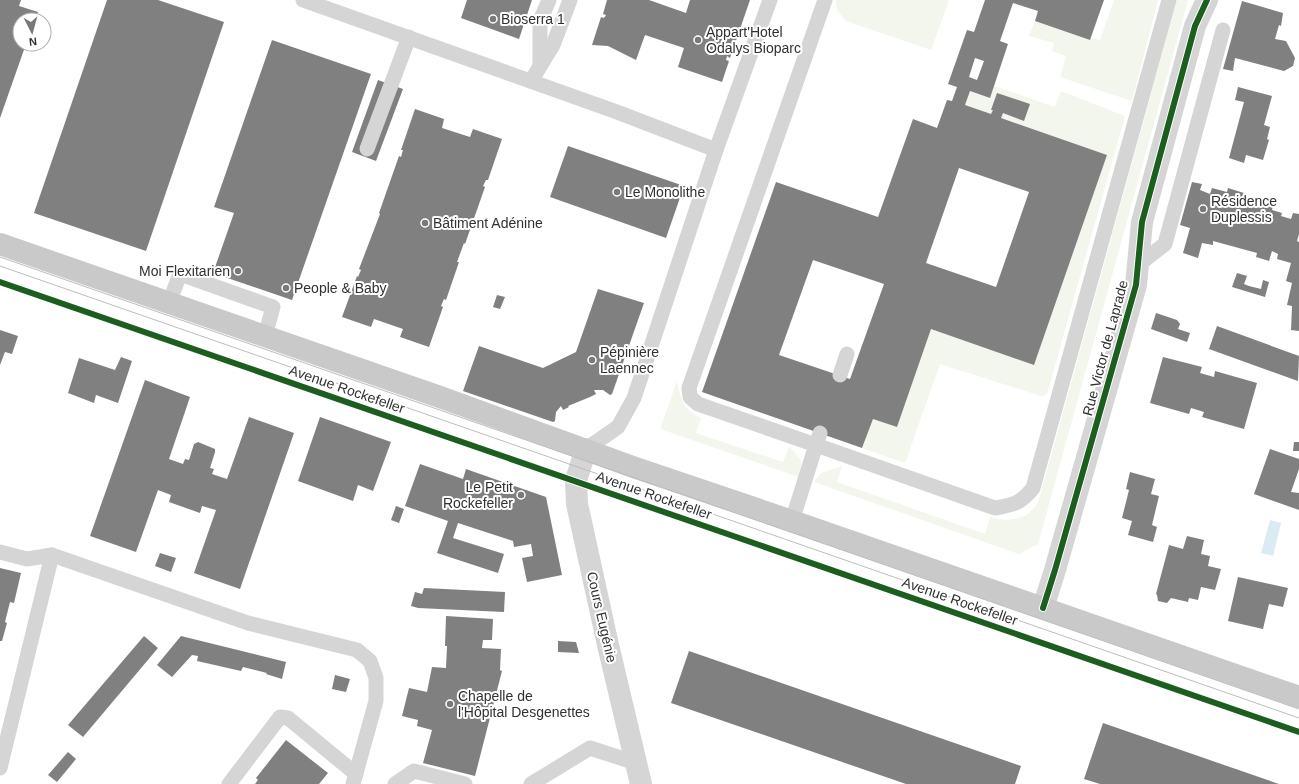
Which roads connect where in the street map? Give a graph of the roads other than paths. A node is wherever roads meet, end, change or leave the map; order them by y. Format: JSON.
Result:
{"nodes":[{"id":1,"x":303,"y":0,"type":"edge"},
{"id":2,"x":549,"y":0,"type":"edge"},
{"id":3,"x":570,"y":0,"type":"edge"},
{"id":4,"x":770,"y":0,"type":"edge"},
{"id":5,"x":824,"y":0,"type":"edge"},
{"id":6,"x":1169,"y":0,"type":"edge"},
{"id":7,"x":1207,"y":0,"type":"edge"},
{"id":8,"x":1223,"y":30,"type":"dead end"},
{"id":9,"x":409,"y":37,"type":"junction"},
{"id":10,"x":540,"y":66,"type":"junction"},
{"id":11,"x":531,"y":81,"type":"junction"},
{"id":12,"x":367,"y":149,"type":"dead end"},
{"id":13,"x":716,"y":150,"type":"junction"},
{"id":14,"x":0,"y":244,"type":"edge"},
{"id":15,"x":1138,"y":265,"type":"junction"},
{"id":16,"x":169,"y":303,"type":"junction"},
{"id":17,"x":265,"y":336,"type":"junction"},
{"id":18,"x":847,"y":354,"type":"dead end"},
{"id":19,"x":840,"y":375,"type":"dead end"},
{"id":20,"x":818,"y":439,"type":"junction"},
{"id":21,"x":586,"y":449,"type":"junction"},
{"id":22,"x":792,"y":521,"type":"junction"},
{"id":23,"x":0,"y":552,"type":"edge"},
{"id":24,"x":52,"y":555,"type":"junction"},
{"id":25,"x":1043,"y":608,"type":"junction"},
{"id":26,"x":1299,"y":697,"type":"edge"},
{"id":27,"x":636,"y":763,"type":"junction"},
{"id":28,"x":0,"y":768,"type":"edge"},
{"id":29,"x":355,"y":781,"type":"edge"},
{"id":30,"x":229,"y":784,"type":"edge"},
{"id":31,"x":395,"y":784,"type":"edge"},
{"id":32,"x":465,"y":784,"type":"edge"},
{"id":33,"x":532,"y":784,"type":"edge"},
{"id":34,"x":641,"y":784,"type":"edge"}],
"edges":[{"from":1,"to":9,"type":"lane"},
{"from":2,"to":10,"type":"lane"},
{"from":3,"to":10,"type":"lane"},
{"from":4,"to":13,"type":"lane"},
{"from":5,"to":20,"type":"lane"},
{"from":6,"to":20,"type":"lane"},
{"from":7,"to":15,"type":"street","name":"Rue Victor de Laprade"},
{"from":8,"to":15,"type":"lane"},
{"from":9,"to":11,"type":"lane"},
{"from":9,"to":12,"type":"lane"},
{"from":10,"to":11,"type":"lane"},
{"from":11,"to":13,"type":"lane"},
{"from":13,"to":21,"type":"lane"},
{"from":14,"to":16,"type":"main road","name":"Avenue Rockefeller"},
{"from":15,"to":25,"type":"street","name":"Rue Victor de Laprade"},
{"from":16,"to":17,"type":"main road","name":"Avenue Rockefeller"},
{"from":16,"to":17,"type":"lane"},
{"from":17,"to":21,"type":"main road","name":"Avenue Rockefeller"},
{"from":18,"to":19,"type":"lane"},
{"from":20,"to":22,"type":"lane"},
{"from":21,"to":22,"type":"main road","name":"Avenue Rockefeller"},
{"from":21,"to":27,"type":"street","name":"Cours Eugénie"},
{"from":22,"to":25,"type":"main road","name":"Avenue Rockefeller"},
{"from":23,"to":24,"type":"lane"},
{"from":24,"to":28,"type":"lane"},
{"from":24,"to":29,"type":"lane"},
{"from":25,"to":26,"type":"main road","name":"Avenue Rockefeller"},
{"from":27,"to":33,"type":"lane"},
{"from":27,"to":34,"type":"street","name":"Cours Eugénie"},
{"from":29,"to":30,"type":"lane"},
{"from":31,"to":32,"type":"lane"}]}
